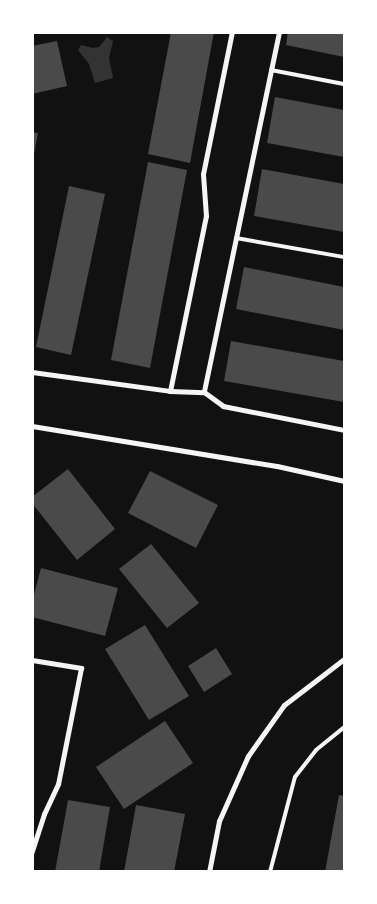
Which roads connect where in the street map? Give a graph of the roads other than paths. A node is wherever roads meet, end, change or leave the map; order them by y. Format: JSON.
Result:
{"nodes":[{"id":1,"x":232,"y":32,"type":"edge"},
{"id":2,"x":279,"y":32,"type":"edge"},
{"id":3,"x":271,"y":70,"type":"junction"},
{"id":4,"x":344,"y":84,"type":"edge"},
{"id":5,"x":236,"y":238,"type":"junction"},
{"id":6,"x":344,"y":257,"type":"edge"},
{"id":7,"x":32,"y":372,"type":"edge"},
{"id":8,"x":170,"y":391,"type":"junction"},
{"id":9,"x":204,"y":392,"type":"junction"},
{"id":10,"x":32,"y":426,"type":"edge"},
{"id":11,"x":344,"y":430,"type":"edge"},
{"id":12,"x":344,"y":482,"type":"edge"},
{"id":13,"x":32,"y":660,"type":"edge"},
{"id":14,"x":344,"y":660,"type":"edge"},
{"id":15,"x":344,"y":728,"type":"edge"},
{"id":16,"x":32,"y":852,"type":"edge"},
{"id":17,"x":209,"y":872,"type":"edge"},
{"id":18,"x":270,"y":872,"type":"edge"}],
"edges":[{"from":1,"to":8,"type":"street"},
{"from":2,"to":3,"type":"street"},
{"from":3,"to":4,"type":"lane"},
{"from":3,"to":5,"type":"street"},
{"from":5,"to":6,"type":"lane"},
{"from":5,"to":9,"type":"street"},
{"from":7,"to":8,"type":"street"},
{"from":8,"to":9,"type":"street"},
{"from":9,"to":11,"type":"street"},
{"from":10,"to":12,"type":"street"},
{"from":13,"to":16,"type":"street"},
{"from":14,"to":17,"type":"street"},
{"from":15,"to":18,"type":"lane"}]}
